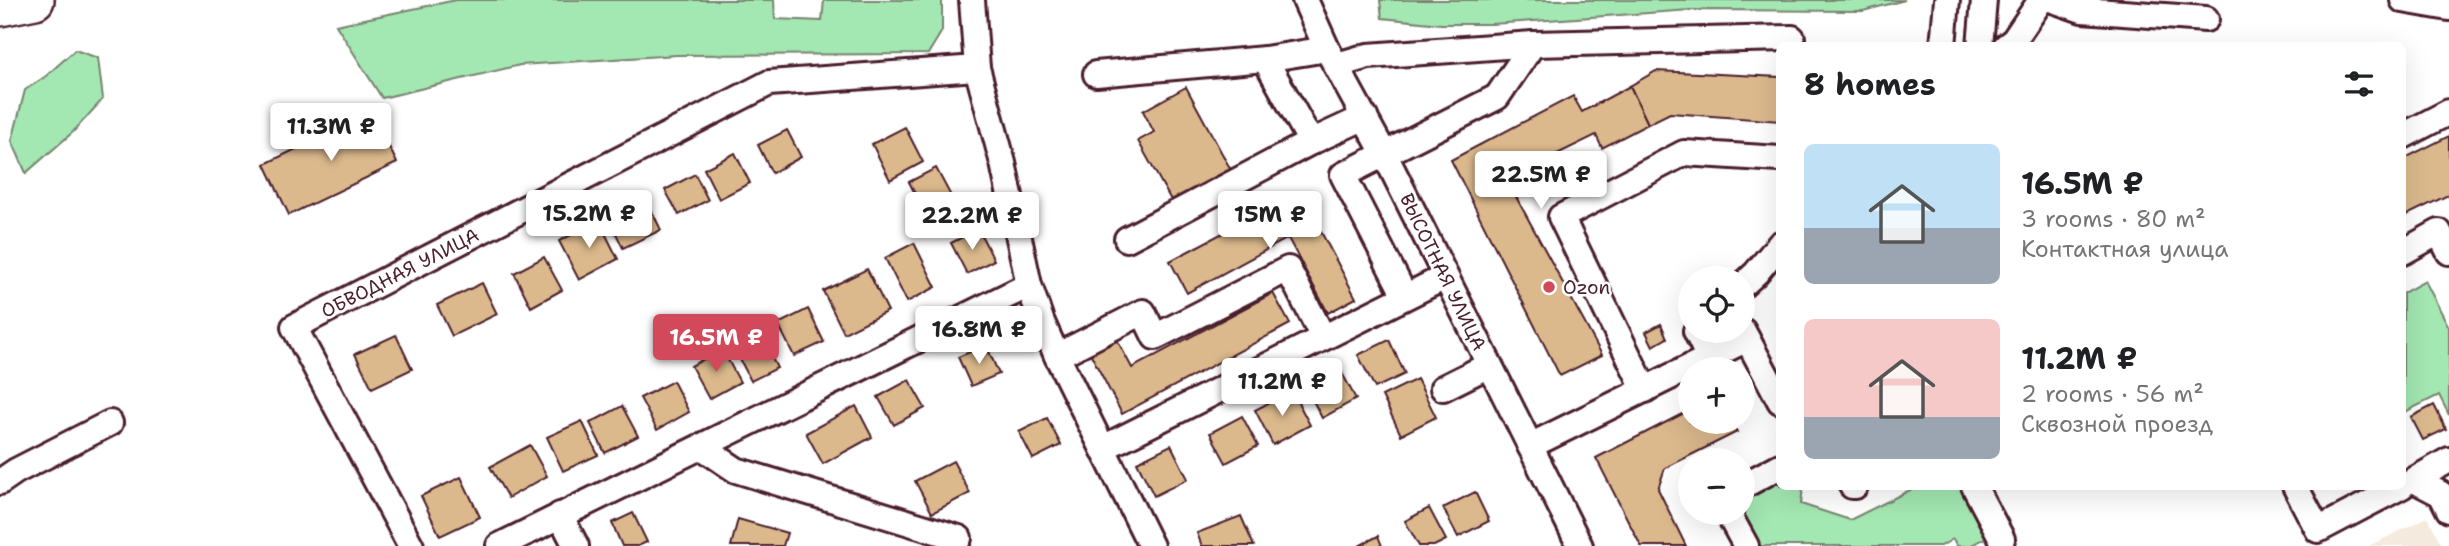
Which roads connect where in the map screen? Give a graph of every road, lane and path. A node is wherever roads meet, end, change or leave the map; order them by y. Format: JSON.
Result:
{"nodes":[{"id":1,"x":35,"y":0,"type":"edge"},
{"id":2,"x":972,"y":0,"type":"edge"},
{"id":3,"x":1305,"y":0,"type":"edge"},
{"id":4,"x":1947,"y":0,"type":"edge"},
{"id":5,"x":1984,"y":0,"type":"edge"},
{"id":6,"x":2041,"y":0,"type":"edge"},
{"id":7,"x":2053,"y":0,"type":"edge"},
{"id":8,"x":2403,"y":0,"type":"edge"},
{"id":9,"x":0,"y":7,"type":"edge"},
{"id":10,"x":2449,"y":8,"type":"edge"},
{"id":11,"x":2206,"y":19,"type":"dead end"},
{"id":12,"x":1792,"y":38,"type":"dead end"},
{"id":13,"x":1943,"y":42,"type":"edge"},
{"id":14,"x":1980,"y":42,"type":"edge"},
{"id":15,"x":2011,"y":42,"type":"edge"},
{"id":16,"x":1533,"y":44,"type":"junction"},
{"id":17,"x":1332,"y":57,"type":"junction"},
{"id":18,"x":1265,"y":59,"type":"junction"},
{"id":19,"x":977,"y":68,"type":"junction"},
{"id":20,"x":1096,"y":74,"type":"dead end"},
{"id":21,"x":2449,"y":112,"type":"edge"},
{"id":22,"x":1365,"y":117,"type":"junction"},
{"id":23,"x":2406,"y":134,"type":"edge"},
{"id":24,"x":1311,"y":142,"type":"junction"},
{"id":25,"x":1385,"y":155,"type":"junction"},
{"id":26,"x":1776,"y":159,"type":"edge"},
{"id":27,"x":1127,"y":239,"type":"dead end"},
{"id":28,"x":1776,"y":249,"type":"edge"},
{"id":29,"x":2406,"y":250,"type":"edge"},
{"id":30,"x":2449,"y":251,"type":"edge"},
{"id":31,"x":1755,"y":274,"type":"edge"},
{"id":32,"x":1445,"y":277,"type":"junction"},
{"id":33,"x":1029,"y":285,"type":"junction"},
{"id":34,"x":1405,"y":296,"type":"junction"},
{"id":35,"x":1323,"y":337,"type":"junction"},
{"id":36,"x":1732,"y":343,"type":"edge"},
{"id":37,"x":1749,"y":343,"type":"edge"},
{"id":38,"x":1057,"y":356,"type":"junction"},
{"id":39,"x":1711,"y":357,"type":"edge"},
{"id":40,"x":1489,"y":365,"type":"junction"},
{"id":41,"x":1678,"y":374,"type":"edge"},
{"id":42,"x":1443,"y":388,"type":"dead end"},
{"id":43,"x":1645,"y":390,"type":"junction"},
{"id":44,"x":1776,"y":393,"type":"edge"},
{"id":45,"x":110,"y":423,"type":"dead end"},
{"id":46,"x":1530,"y":446,"type":"junction"},
{"id":47,"x":702,"y":447,"type":"junction"},
{"id":48,"x":1104,"y":448,"type":"junction"},
{"id":49,"x":2449,"y":460,"type":"edge"},
{"id":50,"x":1776,"y":468,"type":"edge"},
{"id":51,"x":2406,"y":478,"type":"edge"},
{"id":52,"x":2406,"y":478,"type":"edge"},
{"id":53,"x":1755,"y":480,"type":"edge"},
{"id":54,"x":0,"y":482,"type":"edge"},
{"id":55,"x":1976,"y":490,"type":"edge"},
{"id":56,"x":2297,"y":490,"type":"edge"},
{"id":57,"x":2385,"y":490,"type":"edge"},
{"id":58,"x":2449,"y":510,"type":"edge"},
{"id":59,"x":560,"y":516,"type":"junction"},
{"id":60,"x":1734,"y":525,"type":"edge"},
{"id":61,"x":959,"y":538,"type":"dead end"},
{"id":62,"x":1998,"y":544,"type":"edge"},
{"id":63,"x":411,"y":546,"type":"edge"},
{"id":64,"x":499,"y":546,"type":"edge"},
{"id":65,"x":576,"y":546,"type":"edge"},
{"id":66,"x":1151,"y":546,"type":"edge"},
{"id":67,"x":1580,"y":546,"type":"edge"},
{"id":68,"x":1745,"y":546,"type":"edge"}],
"edges":[{"from":1,"to":9,"type":"highway"},
{"from":2,"to":19,"type":"street"},
{"from":3,"to":17,"type":"street","name":"ВЫСОТНАЯ УЛИЦА"},
{"from":4,"to":13,"type":"street"},
{"from":5,"to":14,"type":"street"},
{"from":6,"to":15,"type":"street"},
{"from":7,"to":11,"type":"street"},
{"from":8,"to":10,"type":"street"},
{"from":12,"to":16,"type":"street"},
{"from":16,"to":17,"type":"street"},
{"from":16,"to":25,"type":"street"},
{"from":17,"to":18,"type":"street"},
{"from":17,"to":22,"type":"street","name":"ВЫСОТНАЯ УЛИЦА"},
{"from":18,"to":20,"type":"street"},
{"from":18,"to":24,"type":"street"},
{"from":19,"to":33,"type":"street"},
{"from":19,"to":63,"type":"street","name":"ОБВОДНАЯ УЛИЦА"},
{"from":21,"to":23,"type":"street"},
{"from":22,"to":24,"type":"street"},
{"from":22,"to":25,"type":"street","name":"ВЫСОТНАЯ УЛИЦА"},
{"from":24,"to":27,"type":"street"},
{"from":25,"to":32,"type":"street","name":"ВЫСОТНАЯ УЛИЦА"},
{"from":25,"to":34,"type":"street"},
{"from":26,"to":43,"type":"street"},
{"from":28,"to":31,"type":"street"},
{"from":29,"to":30,"type":"street"},
{"from":32,"to":34,"type":"street"},
{"from":32,"to":40,"type":"street","name":"ВЫСОТНАЯ УЛИЦА"},
{"from":33,"to":38,"type":"street"},
{"from":33,"to":47,"type":"street"},
{"from":34,"to":35,"type":"street"},
{"from":35,"to":38,"type":"street"},
{"from":35,"to":48,"type":"street"},
{"from":36,"to":39,"type":"street"},
{"from":37,"to":44,"type":"street"},
{"from":38,"to":48,"type":"street"},
{"from":40,"to":42,"type":"street"},
{"from":40,"to":46,"type":"street","name":"ВЫСОТНАЯ УЛИЦА"},
{"from":41,"to":43,"type":"street"},
{"from":43,"to":46,"type":"street"},
{"from":45,"to":54,"type":"street"},
{"from":46,"to":67,"type":"street","name":"ВЫСОТНАЯ УЛИЦА"},
{"from":47,"to":59,"type":"street"},
{"from":47,"to":61,"type":"street"},
{"from":48,"to":66,"type":"street"},
{"from":49,"to":51,"type":"street"},
{"from":50,"to":53,"type":"street"},
{"from":52,"to":58,"type":"street"},
{"from":55,"to":62,"type":"street"},
{"from":56,"to":57,"type":"street"},
{"from":59,"to":64,"type":"street"},
{"from":59,"to":65,"type":"street"},
{"from":60,"to":68,"type":"street"}]}
